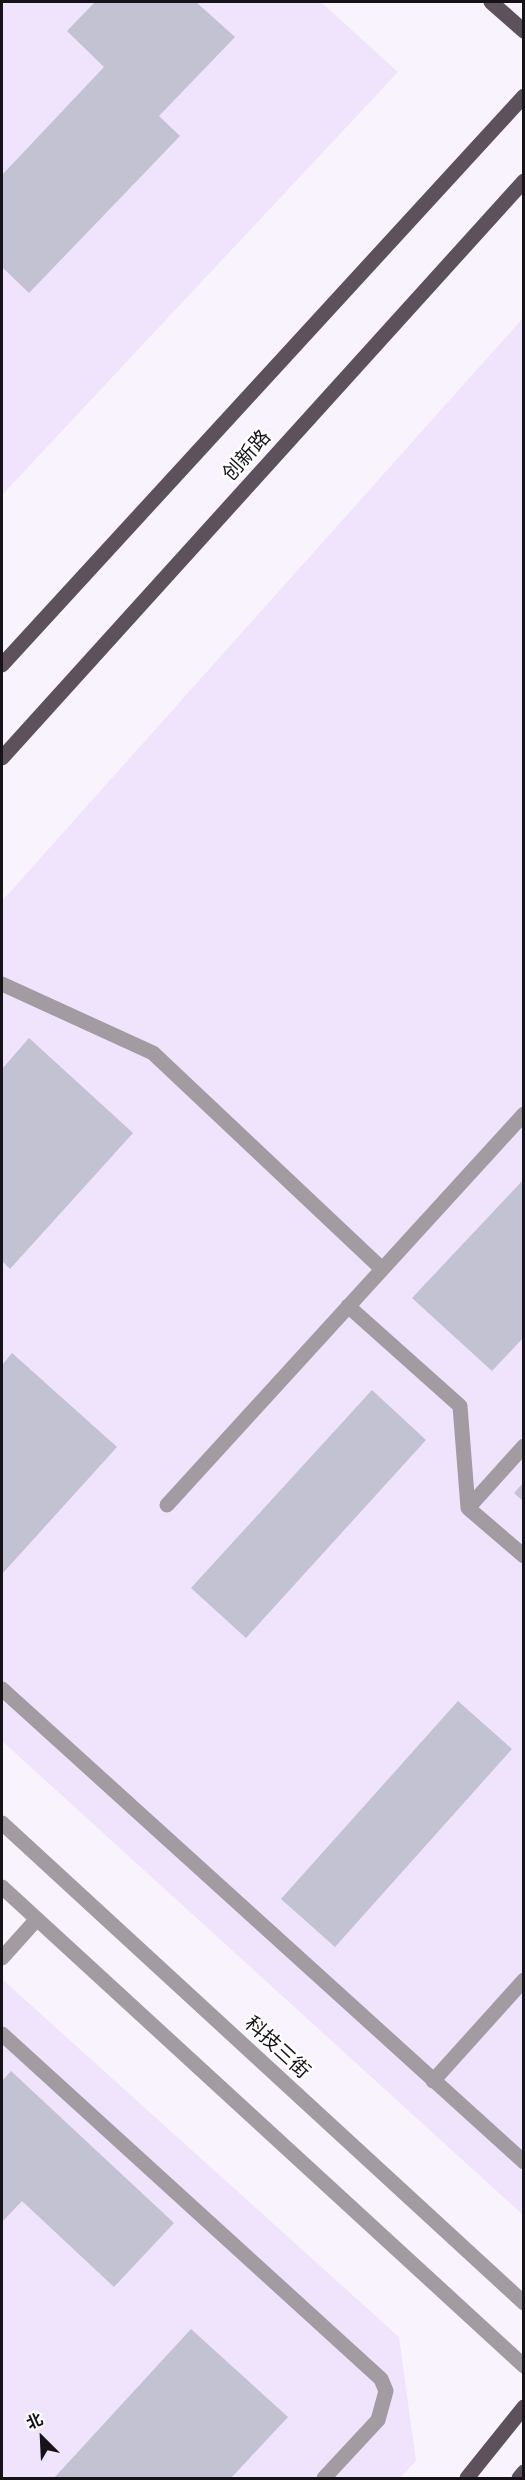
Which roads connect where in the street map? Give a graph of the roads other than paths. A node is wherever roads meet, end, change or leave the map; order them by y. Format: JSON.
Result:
{"nodes":[{"id":1,"x":491,"y":2,"type":"edge"},
{"id":2,"x":524,"y":31,"type":"edge"},
{"id":3,"x":524,"y":96,"type":"edge"},
{"id":4,"x":524,"y":181,"type":"edge"},
{"id":5,"x":2,"y":665,"type":"edge"},
{"id":6,"x":2,"y":758,"type":"edge"},
{"id":7,"x":2,"y":984,"type":"edge"},
{"id":8,"x":524,"y":1113,"type":"edge"},
{"id":9,"x":382,"y":1269,"type":"junction"},
{"id":10,"x":348,"y":1306,"type":"junction"},
{"id":11,"x":524,"y":1446,"type":"edge"},
{"id":12,"x":167,"y":1505,"type":"dead end"},
{"id":13,"x":468,"y":1508,"type":"junction"},
{"id":14,"x":524,"y":1556,"type":"edge"},
{"id":15,"x":2,"y":1689,"type":"edge"},
{"id":16,"x":2,"y":1823,"type":"edge"},
{"id":17,"x":2,"y":1887,"type":"edge"},
{"id":18,"x":36,"y":1919,"type":"junction"},
{"id":19,"x":2,"y":1958,"type":"edge"},
{"id":20,"x":524,"y":1980,"type":"edge"},
{"id":21,"x":2,"y":2034,"type":"edge"},
{"id":22,"x":433,"y":2081,"type":"junction"},
{"id":23,"x":524,"y":2162,"type":"edge"},
{"id":24,"x":524,"y":2303,"type":"edge"},
{"id":25,"x":524,"y":2366,"type":"edge"},
{"id":26,"x":524,"y":2407,"type":"edge"},
{"id":27,"x":524,"y":2472,"type":"edge"},
{"id":28,"x":324,"y":2478,"type":"edge"},
{"id":29,"x":466,"y":2478,"type":"edge"},
{"id":30,"x":519,"y":2478,"type":"edge"}],
"edges":[{"from":1,"to":2,"type":"main road"},
{"from":3,"to":5,"type":"main road","name":"创新路"},
{"from":4,"to":6,"type":"main road","name":"创新路"},
{"from":7,"to":9,"type":"street"},
{"from":8,"to":9,"type":"street"},
{"from":9,"to":10,"type":"street"},
{"from":10,"to":12,"type":"street"},
{"from":10,"to":13,"type":"street"},
{"from":11,"to":13,"type":"street"},
{"from":13,"to":14,"type":"street"},
{"from":15,"to":22,"type":"street"},
{"from":16,"to":24,"type":"street","name":"科技三街"},
{"from":17,"to":18,"type":"street"},
{"from":18,"to":19,"type":"street"},
{"from":18,"to":25,"type":"street"},
{"from":20,"to":22,"type":"street"},
{"from":21,"to":28,"type":"street"},
{"from":22,"to":23,"type":"street"},
{"from":26,"to":29,"type":"main road"},
{"from":27,"to":30,"type":"main road"}]}
